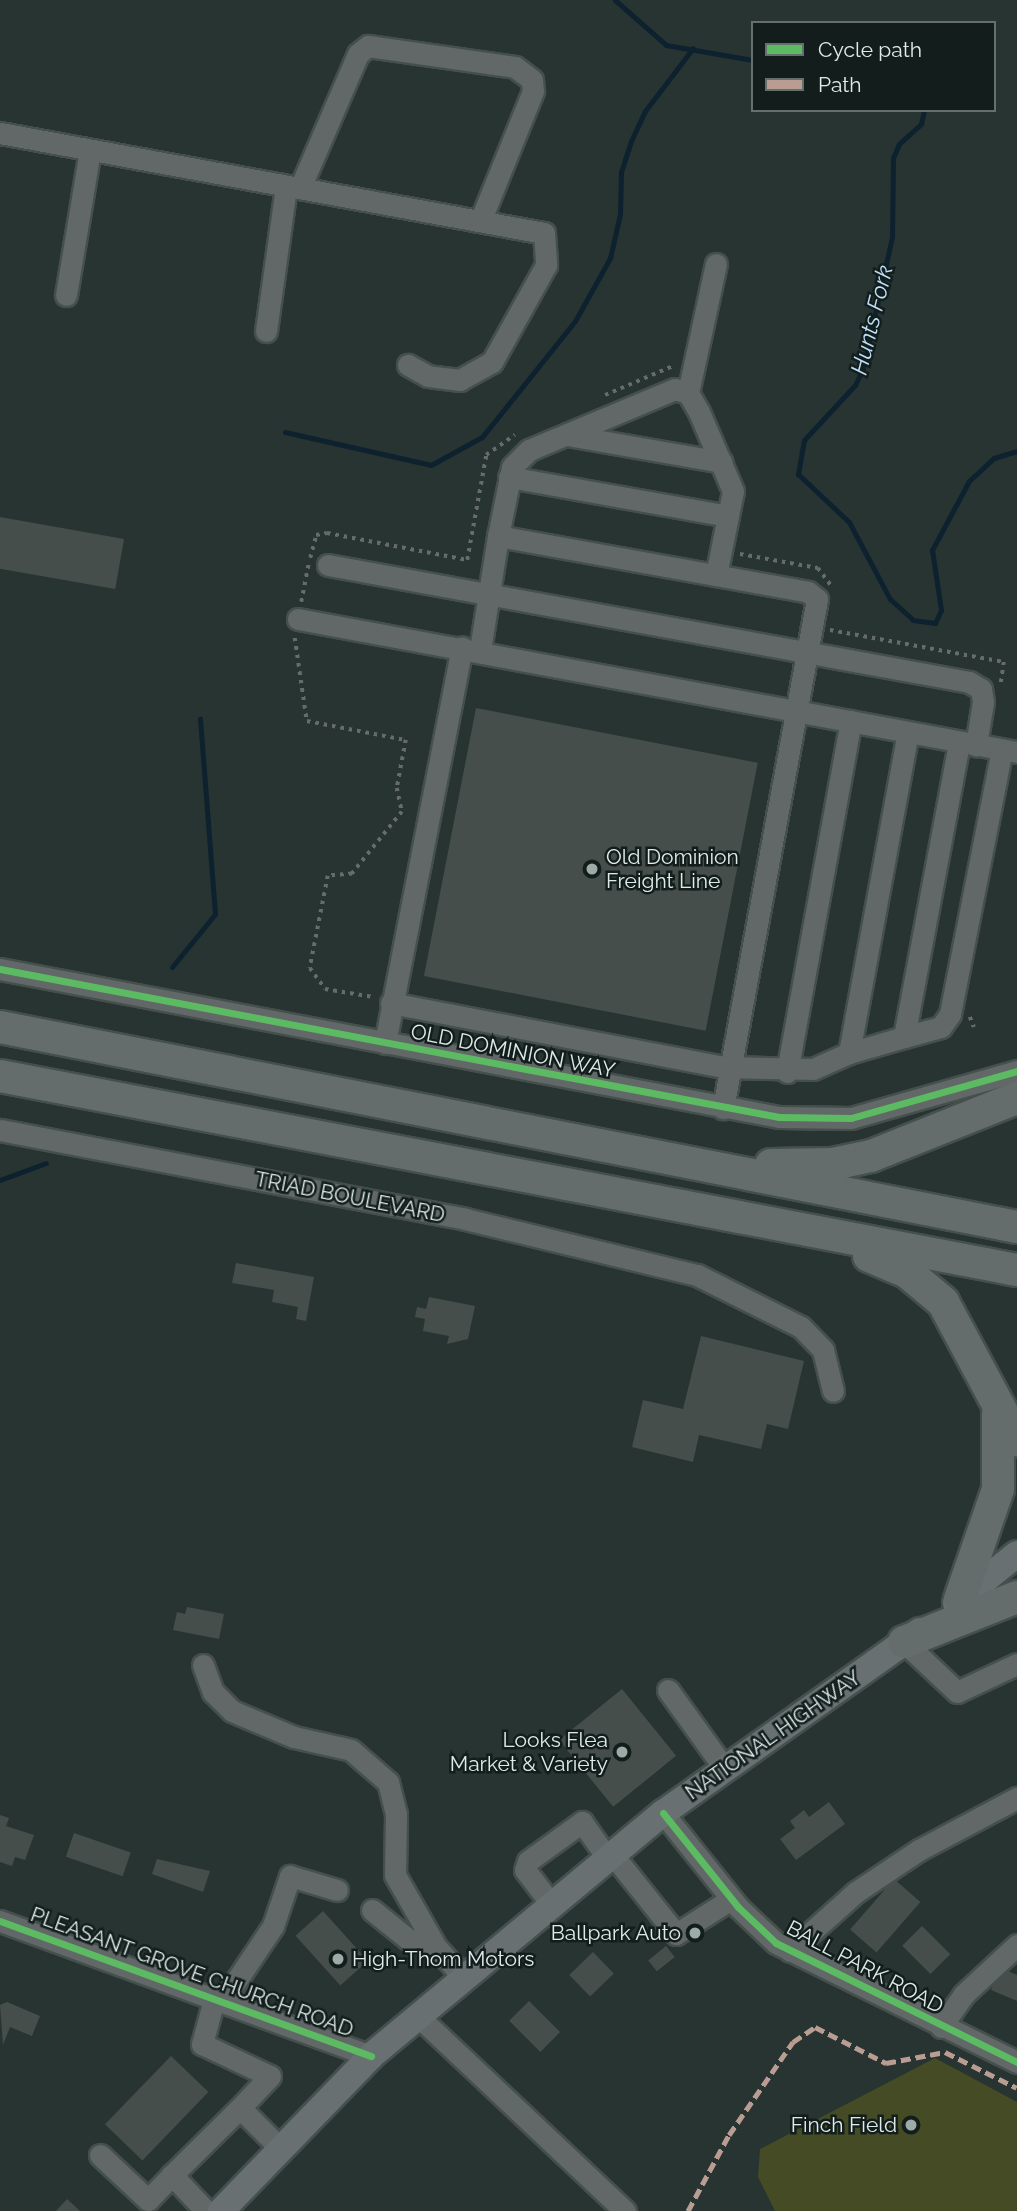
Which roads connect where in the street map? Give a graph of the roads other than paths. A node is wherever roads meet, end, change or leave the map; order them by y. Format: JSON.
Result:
{"nodes":[{"id":1,"x":0,"y":133,"type":"edge"},
{"id":2,"x":90,"y":150,"type":"junction"},
{"id":3,"x":293,"y":187,"type":"junction"},
{"id":4,"x":481,"y":219,"type":"junction"},
{"id":5,"x":716,"y":264,"type":"dead end"},
{"id":6,"x":66,"y":295,"type":"dead end"},
{"id":7,"x":266,"y":331,"type":"dead end"},
{"id":8,"x":408,"y":365,"type":"dead end"},
{"id":9,"x":688,"y":393,"type":"junction"},
{"id":10,"x":567,"y":435,"type":"junction"},
{"id":11,"x":722,"y":462,"type":"junction"},
{"id":12,"x":509,"y":477,"type":"junction"},
{"id":13,"x":728,"y":516,"type":"junction"},
{"id":14,"x":498,"y":536,"type":"junction"},
{"id":15,"x":328,"y":565,"type":"dead end"},
{"id":16,"x":716,"y":575,"type":"junction"},
{"id":17,"x":490,"y":591,"type":"junction"},
{"id":18,"x":298,"y":619,"type":"dead end"},
{"id":19,"x":471,"y":649,"type":"junction"},
{"id":20,"x":810,"y":652,"type":"junction"},
{"id":21,"x":796,"y":710,"type":"junction"},
{"id":22,"x":851,"y":721,"type":"junction"},
{"id":23,"x":908,"y":732,"type":"junction"},
{"id":24,"x":968,"y":743,"type":"junction"},
{"id":25,"x":1009,"y":751,"type":"edge"},
{"id":26,"x":0,"y":970,"type":"edge"},
{"id":27,"x":391,"y":1003,"type":"junction"},
{"id":28,"x":0,"y":1027,"type":"edge"},
{"id":29,"x":904,"y":1037,"type":"junction"},
{"id":30,"x":384,"y":1043,"type":"junction"},
{"id":31,"x":849,"y":1053,"type":"junction"},
{"id":32,"x":731,"y":1065,"type":"junction"},
{"id":33,"x":1017,"y":1071,"type":"edge"},
{"id":34,"x":787,"y":1072,"type":"junction"},
{"id":35,"x":0,"y":1076,"type":"edge"},
{"id":36,"x":1017,"y":1098,"type":"edge"},
{"id":37,"x":723,"y":1108,"type":"junction"},
{"id":38,"x":0,"y":1130,"type":"edge"},
{"id":39,"x":562,"y":1138,"type":"junction"},
{"id":40,"x":782,"y":1227,"type":"junction"},
{"id":41,"x":1017,"y":1227,"type":"edge"},
{"id":42,"x":1017,"y":1270,"type":"edge"},
{"id":43,"x":833,"y":1391,"type":"dead end"},
{"id":44,"x":997,"y":1403,"type":"junction"},
{"id":45,"x":1017,"y":1440,"type":"edge"},
{"id":46,"x":1017,"y":1554,"type":"edge"},
{"id":47,"x":1017,"y":1597,"type":"edge"},
{"id":48,"x":960,"y":1599,"type":"junction"},
{"id":49,"x":904,"y":1642,"type":"junction"},
{"id":50,"x":1017,"y":1664,"type":"edge"},
{"id":51,"x":203,"y":1665,"type":"dead end"},
{"id":52,"x":668,"y":1690,"type":"dead end"},
{"id":53,"x":725,"y":1769,"type":"junction"},
{"id":54,"x":1017,"y":1798,"type":"edge"},
{"id":55,"x":663,"y":1813,"type":"junction"},
{"id":56,"x":610,"y":1857,"type":"junction"},
{"id":57,"x":337,"y":1890,"type":"dead end"},
{"id":58,"x":731,"y":1899,"type":"junction"},
{"id":59,"x":552,"y":1905,"type":"junction"},
{"id":60,"x":372,"y":1910,"type":"dead end"},
{"id":61,"x":0,"y":1921,"type":"edge"},
{"id":62,"x":1017,"y":1945,"type":"edge"},
{"id":63,"x":436,"y":1947,"type":"junction"},
{"id":64,"x":790,"y":1951,"type":"junction"},
{"id":65,"x":464,"y":1979,"type":"junction"},
{"id":66,"x":219,"y":1998,"type":"junction"},
{"id":67,"x":419,"y":2017,"type":"junction"},
{"id":68,"x":942,"y":2027,"type":"junction"},
{"id":69,"x":371,"y":2056,"type":"junction"},
{"id":70,"x":1017,"y":2062,"type":"edge"},
{"id":71,"x":240,"y":2108,"type":"junction"},
{"id":72,"x":281,"y":2150,"type":"junction"},
{"id":73,"x":100,"y":2155,"type":"dead end"},
{"id":74,"x":172,"y":2175,"type":"junction"},
{"id":75,"x":206,"y":2211,"type":"edge"},
{"id":76,"x":221,"y":2211,"type":"edge"},
{"id":77,"x":625,"y":2211,"type":"edge"}],
"edges":[{"from":1,"to":2,"type":"street"},
{"from":2,"to":3,"type":"street"},
{"from":2,"to":6,"type":"street"},
{"from":3,"to":4,"type":"street"},
{"from":3,"to":4,"type":"street"},
{"from":3,"to":7,"type":"street"},
{"from":4,"to":8,"type":"street"},
{"from":5,"to":9,"type":"street"},
{"from":9,"to":10,"type":"street"},
{"from":9,"to":11,"type":"street"},
{"from":10,"to":11,"type":"street"},
{"from":10,"to":12,"type":"street"},
{"from":11,"to":13,"type":"street"},
{"from":12,"to":13,"type":"street"},
{"from":12,"to":14,"type":"street"},
{"from":13,"to":16,"type":"street"},
{"from":14,"to":16,"type":"street"},
{"from":14,"to":17,"type":"street"},
{"from":15,"to":17,"type":"street"},
{"from":16,"to":20,"type":"street"},
{"from":17,"to":19,"type":"street"},
{"from":17,"to":20,"type":"street"},
{"from":18,"to":19,"type":"street"},
{"from":19,"to":21,"type":"street"},
{"from":19,"to":27,"type":"street"},
{"from":20,"to":21,"type":"street"},
{"from":20,"to":24,"type":"street"},
{"from":21,"to":22,"type":"street"},
{"from":21,"to":32,"type":"street"},
{"from":22,"to":23,"type":"street"},
{"from":22,"to":34,"type":"street"},
{"from":23,"to":24,"type":"street"},
{"from":23,"to":31,"type":"street"},
{"from":24,"to":25,"type":"street"},
{"from":24,"to":29,"type":"street"},
{"from":25,"to":29,"type":"street"},
{"from":26,"to":30,"type":"street","name":"OLD DOMINION WAY"},
{"from":27,"to":30,"type":"street"},
{"from":27,"to":32,"type":"street"},
{"from":28,"to":39,"type":"highway"},
{"from":29,"to":31,"type":"street"},
{"from":30,"to":37,"type":"street","name":"OLD DOMINION WAY"},
{"from":31,"to":34,"type":"street"},
{"from":32,"to":34,"type":"street"},
{"from":32,"to":37,"type":"street"},
{"from":33,"to":37,"type":"street","name":"OLD DOMINION WAY"},
{"from":35,"to":40,"type":"highway"},
{"from":36,"to":39,"type":"highway"},
{"from":38,"to":43,"type":"street","name":"TRIAD BOULEVARD"},
{"from":39,"to":41,"type":"highway"},
{"from":40,"to":42,"type":"highway"},
{"from":40,"to":44,"type":"highway"},
{"from":44,"to":45,"type":"highway"},
{"from":44,"to":48,"type":"highway"},
{"from":46,"to":48,"type":"main road","name":"NATIONAL HIGHWAY"},
{"from":47,"to":49,"type":"highway"},
{"from":48,"to":49,"type":"main road","name":"NATIONAL HIGHWAY"},
{"from":49,"to":50,"type":"street"},
{"from":49,"to":53,"type":"main road","name":"NATIONAL HIGHWAY"},
{"from":51,"to":63,"type":"street"},
{"from":52,"to":53,"type":"street"},
{"from":53,"to":55,"type":"main road","name":"NATIONAL HIGHWAY"},
{"from":54,"to":64,"type":"street"},
{"from":55,"to":56,"type":"main road","name":"NATIONAL HIGHWAY"},
{"from":55,"to":58,"type":"street","name":"BALL PARK ROAD"},
{"from":56,"to":58,"type":"street"},
{"from":56,"to":59,"type":"main road","name":"NATIONAL HIGHWAY"},
{"from":56,"to":59,"type":"street"},
{"from":57,"to":66,"type":"street"},
{"from":58,"to":64,"type":"street","name":"BALL PARK ROAD"},
{"from":59,"to":65,"type":"main road","name":"NATIONAL HIGHWAY"},
{"from":60,"to":63,"type":"street"},
{"from":61,"to":66,"type":"street","name":"PLEASANT GROVE CHURCH ROAD"},
{"from":62,"to":68,"type":"street"},
{"from":63,"to":65,"type":"street"},
{"from":64,"to":68,"type":"street","name":"BALL PARK ROAD"},
{"from":65,"to":67,"type":"main road","name":"NATIONAL HIGHWAY"},
{"from":66,"to":69,"type":"street","name":"PLEASANT GROVE CHURCH ROAD"},
{"from":66,"to":71,"type":"street"},
{"from":67,"to":69,"type":"main road","name":"NATIONAL HIGHWAY"},
{"from":67,"to":77,"type":"street"},
{"from":68,"to":70,"type":"street","name":"BALL PARK ROAD"},
{"from":69,"to":72,"type":"main road","name":"NATIONAL HIGHWAY"},
{"from":71,"to":72,"type":"street"},
{"from":71,"to":74,"type":"street"},
{"from":72,"to":76,"type":"main road","name":"NATIONAL HIGHWAY"},
{"from":73,"to":74,"type":"street"},
{"from":74,"to":75,"type":"street"}]}
